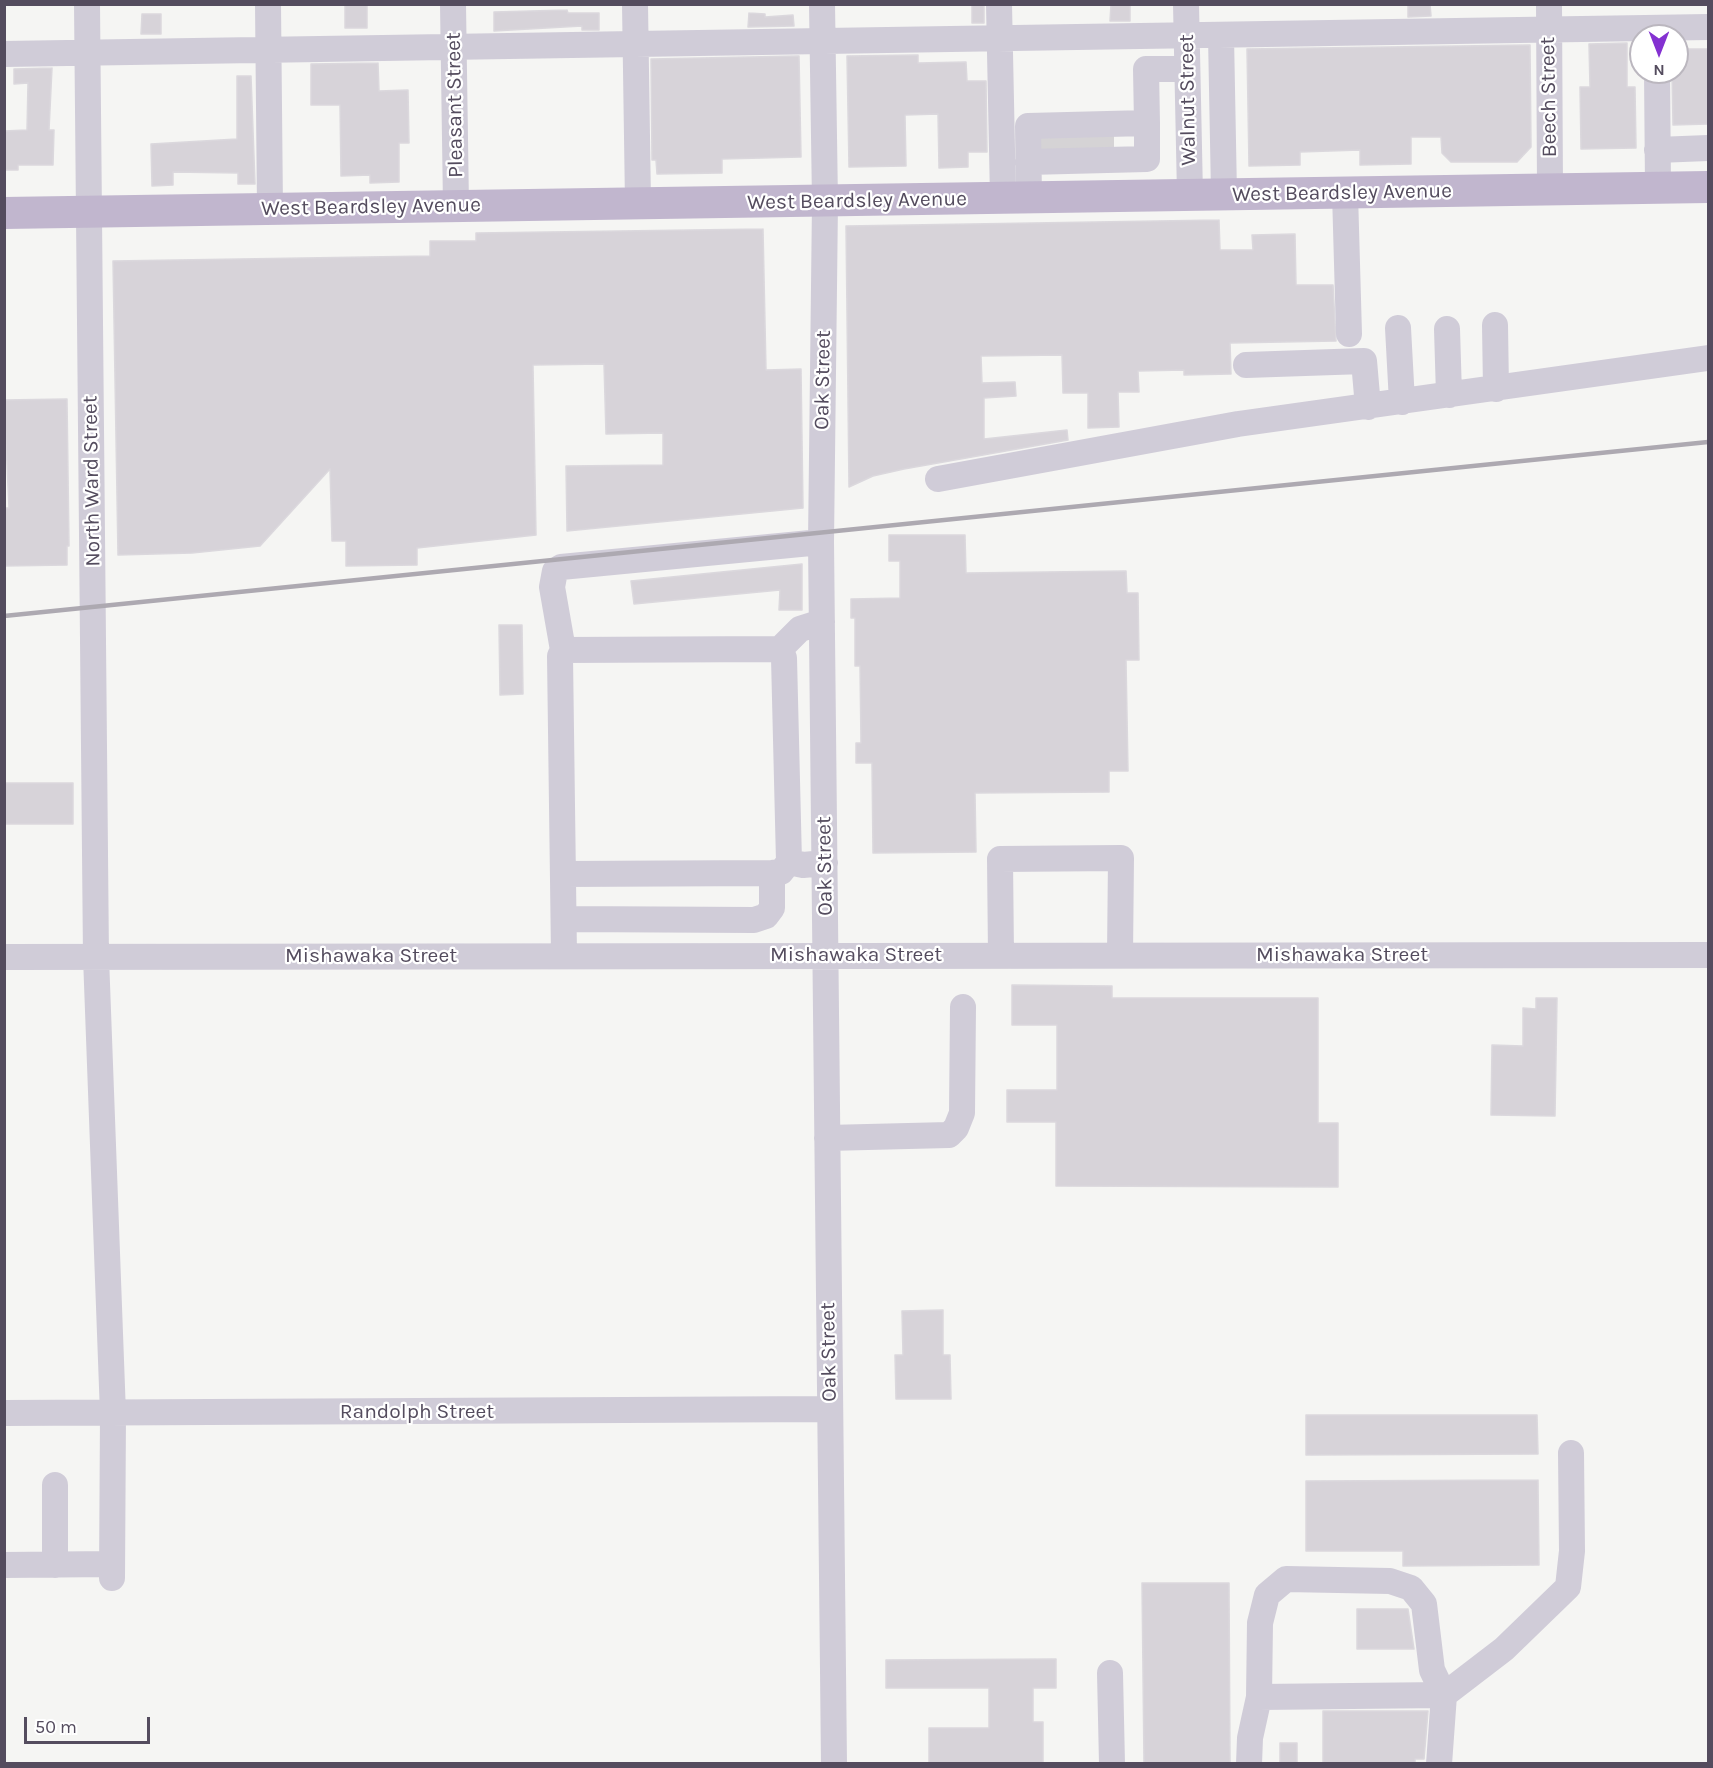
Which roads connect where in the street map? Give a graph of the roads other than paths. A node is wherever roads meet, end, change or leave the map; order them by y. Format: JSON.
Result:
{"nodes":[{"id":1,"x":87,"y":4,"type":"edge"},
{"id":2,"x":268,"y":4,"type":"edge"},
{"id":3,"x":453,"y":4,"type":"edge"},
{"id":4,"x":635,"y":4,"type":"edge"},
{"id":5,"x":822,"y":4,"type":"edge"},
{"id":6,"x":999,"y":4,"type":"edge"},
{"id":7,"x":1186,"y":4,"type":"edge"},
{"id":8,"x":1549,"y":4,"type":"edge"},
{"id":9,"x":1708,"y":27,"type":"edge"},
{"id":10,"x":1689,"y":29,"type":"edge"},
{"id":11,"x":1549,"y":30,"type":"junction"},
{"id":12,"x":1629,"y":31,"type":"edge"},
{"id":13,"x":1221,"y":36,"type":"junction"},
{"id":14,"x":1186,"y":37,"type":"junction"},
{"id":15,"x":1000,"y":40,"type":"junction"},
{"id":16,"x":823,"y":42,"type":"junction"},
{"id":17,"x":636,"y":45,"type":"junction"},
{"id":18,"x":454,"y":48,"type":"junction"},
{"id":19,"x":269,"y":50,"type":"junction"},
{"id":20,"x":88,"y":52,"type":"junction"},
{"id":21,"x":4,"y":54,"type":"edge"},
{"id":22,"x":1187,"y":69,"type":"junction"},
{"id":23,"x":1657,"y":84,"type":"edge"},
{"id":24,"x":1147,"y":123,"type":"junction"},
{"id":25,"x":1090,"y":142,"type":"junction"},
{"id":26,"x":1047,"y":147,"type":"junction"},
{"id":27,"x":1708,"y":148,"type":"edge"},
{"id":28,"x":1657,"y":150,"type":"junction"},
{"id":29,"x":1708,"y":187,"type":"edge"},
{"id":30,"x":1658,"y":188,"type":"junction"},
{"id":31,"x":1550,"y":189,"type":"junction"},
{"id":32,"x":1344,"y":192,"type":"junction"},
{"id":33,"x":1190,"y":195,"type":"junction"},
{"id":34,"x":1224,"y":195,"type":"junction"},
{"id":35,"x":1016,"y":198,"type":"junction"},
{"id":36,"x":825,"y":201,"type":"junction"},
{"id":37,"x":638,"y":203,"type":"junction"},
{"id":38,"x":456,"y":206,"type":"junction"},
{"id":39,"x":270,"y":208,"type":"junction"},
{"id":40,"x":88,"y":211,"type":"junction"},
{"id":41,"x":4,"y":213,"type":"edge"},
{"id":42,"x":1495,"y":325,"type":"dead end"},
{"id":43,"x":1398,"y":328,"type":"dead end"},
{"id":44,"x":1447,"y":329,"type":"dead end"},
{"id":45,"x":1348,"y":334,"type":"dead end"},
{"id":46,"x":1708,"y":358,"type":"edge"},
{"id":47,"x":1246,"y":365,"type":"dead end"},
{"id":48,"x":1496,"y":388,"type":"junction"},
{"id":49,"x":1449,"y":395,"type":"junction"},
{"id":50,"x":1402,"y":402,"type":"junction"},
{"id":51,"x":1368,"y":407,"type":"junction"},
{"id":52,"x":938,"y":479,"type":"dead end"},
{"id":53,"x":821,"y":542,"type":"junction"},
{"id":54,"x":822,"y":622,"type":"junction"},
{"id":55,"x":780,"y":649,"type":"junction"},
{"id":56,"x":563,"y":650,"type":"junction"},
{"id":57,"x":825,"y":863,"type":"junction"},
{"id":58,"x":780,"y":868,"type":"junction"},
{"id":59,"x":564,"y":874,"type":"junction"},
{"id":60,"x":565,"y":919,"type":"junction"},
{"id":61,"x":826,"y":955,"type":"junction"},
{"id":62,"x":1001,"y":955,"type":"junction"},
{"id":63,"x":1120,"y":955,"type":"junction"},
{"id":64,"x":564,"y":956,"type":"junction"},
{"id":65,"x":1708,"y":956,"type":"edge"},
{"id":66,"x":4,"y":957,"type":"edge"},
{"id":67,"x":96,"y":957,"type":"junction"},
{"id":68,"x":963,"y":1007,"type":"dead end"},
{"id":69,"x":827,"y":1138,"type":"junction"},
{"id":70,"x":830,"y":1409,"type":"junction"},
{"id":71,"x":4,"y":1413,"type":"edge"},
{"id":72,"x":113,"y":1413,"type":"junction"},
{"id":73,"x":1571,"y":1453,"type":"dead end"},
{"id":74,"x":55,"y":1485,"type":"dead end"},
{"id":75,"x":4,"y":1565,"type":"edge"},
{"id":76,"x":55,"y":1565,"type":"junction"},
{"id":77,"x":1110,"y":1673,"type":"dead end"},
{"id":78,"x":1444,"y":1695,"type":"junction"},
{"id":79,"x":1259,"y":1697,"type":"junction"},
{"id":80,"x":834,"y":1764,"type":"edge"},
{"id":81,"x":1112,"y":1764,"type":"edge"},
{"id":82,"x":1249,"y":1764,"type":"edge"},
{"id":83,"x":1439,"y":1764,"type":"edge"}],
"edges":[{"from":1,"to":20,"type":"street","name":"North Ward Street"},
{"from":2,"to":19,"type":"street"},
{"from":3,"to":18,"type":"street","name":"Pleasant Street"},
{"from":4,"to":17,"type":"street"},
{"from":5,"to":16,"type":"street","name":"Oak Street"},
{"from":6,"to":15,"type":"street"},
{"from":7,"to":14,"type":"street","name":"Walnut Street"},
{"from":8,"to":11,"type":"street","name":"Beech Street"},
{"from":9,"to":10,"type":"street"},
{"from":11,"to":12,"type":"street"},
{"from":11,"to":13,"type":"street"},
{"from":11,"to":31,"type":"street","name":"Beech Street"},
{"from":13,"to":14,"type":"street"},
{"from":13,"to":34,"type":"street"},
{"from":14,"to":15,"type":"street"},
{"from":14,"to":22,"type":"street","name":"Walnut Street"},
{"from":15,"to":16,"type":"street"},
{"from":15,"to":35,"type":"street"},
{"from":16,"to":17,"type":"street"},
{"from":16,"to":36,"type":"street","name":"Oak Street"},
{"from":17,"to":18,"type":"street"},
{"from":17,"to":37,"type":"street"},
{"from":18,"to":19,"type":"street"},
{"from":18,"to":38,"type":"street","name":"Pleasant Street"},
{"from":19,"to":20,"type":"street"},
{"from":19,"to":39,"type":"street"},
{"from":20,"to":21,"type":"street"},
{"from":20,"to":40,"type":"street","name":"North Ward Street"},
{"from":22,"to":24,"type":"street"},
{"from":22,"to":33,"type":"street","name":"Walnut Street"},
{"from":23,"to":28,"type":"street"},
{"from":24,"to":25,"type":"street"},
{"from":24,"to":25,"type":"street"},
{"from":25,"to":26,"type":"street"},
{"from":25,"to":26,"type":"street"},
{"from":26,"to":35,"type":"street"},
{"from":27,"to":28,"type":"street"},
{"from":28,"to":30,"type":"street"},
{"from":29,"to":30,"type":"main road","name":"West Beardsley Avenue"},
{"from":30,"to":31,"type":"main road","name":"West Beardsley Avenue"},
{"from":31,"to":32,"type":"main road","name":"West Beardsley Avenue"},
{"from":32,"to":34,"type":"main road","name":"West Beardsley Avenue"},
{"from":32,"to":45,"type":"street"},
{"from":33,"to":34,"type":"main road","name":"West Beardsley Avenue"},
{"from":33,"to":35,"type":"main road","name":"West Beardsley Avenue"},
{"from":35,"to":36,"type":"main road","name":"West Beardsley Avenue"},
{"from":36,"to":37,"type":"main road","name":"West Beardsley Avenue"},
{"from":36,"to":53,"type":"street","name":"Oak Street"},
{"from":37,"to":38,"type":"main road","name":"West Beardsley Avenue"},
{"from":38,"to":39,"type":"main road","name":"West Beardsley Avenue"},
{"from":39,"to":40,"type":"main road","name":"West Beardsley Avenue"},
{"from":40,"to":41,"type":"main road","name":"West Beardsley Avenue"},
{"from":40,"to":67,"type":"street","name":"North Ward Street"},
{"from":42,"to":48,"type":"street"},
{"from":43,"to":50,"type":"street"},
{"from":44,"to":49,"type":"street"},
{"from":46,"to":48,"type":"street"},
{"from":47,"to":51,"type":"street"},
{"from":48,"to":49,"type":"street"},
{"from":49,"to":50,"type":"street"},
{"from":50,"to":51,"type":"street"},
{"from":51,"to":52,"type":"street"},
{"from":53,"to":54,"type":"street","name":"Oak Street"},
{"from":53,"to":56,"type":"street"},
{"from":54,"to":55,"type":"street"},
{"from":54,"to":57,"type":"street","name":"Oak Street"},
{"from":55,"to":56,"type":"street"},
{"from":55,"to":58,"type":"street"},
{"from":56,"to":59,"type":"street"},
{"from":57,"to":58,"type":"street"},
{"from":57,"to":61,"type":"street","name":"Oak Street"},
{"from":58,"to":59,"type":"street"},
{"from":58,"to":60,"type":"street"},
{"from":59,"to":60,"type":"street"},
{"from":60,"to":64,"type":"street"},
{"from":61,"to":62,"type":"street","name":"Mishawaka Street"},
{"from":61,"to":64,"type":"street","name":"Mishawaka Street"},
{"from":61,"to":69,"type":"street","name":"Oak Street"},
{"from":62,"to":63,"type":"street","name":"Mishawaka Street"},
{"from":62,"to":63,"type":"street"},
{"from":63,"to":65,"type":"street","name":"Mishawaka Street"},
{"from":64,"to":67,"type":"street","name":"Mishawaka Street"},
{"from":66,"to":67,"type":"street","name":"Mishawaka Street"},
{"from":67,"to":72,"type":"street","name":"North Ward Street"},
{"from":68,"to":69,"type":"street"},
{"from":69,"to":70,"type":"street","name":"Oak Street"},
{"from":70,"to":72,"type":"street","name":"Randolph Street"},
{"from":70,"to":80,"type":"street","name":"Oak Street"},
{"from":71,"to":72,"type":"street","name":"Randolph Street"},
{"from":72,"to":76,"type":"street","name":"North Ward Street"},
{"from":73,"to":78,"type":"street"},
{"from":74,"to":76,"type":"street"},
{"from":75,"to":76,"type":"street"},
{"from":77,"to":81,"type":"street"},
{"from":78,"to":79,"type":"street"},
{"from":78,"to":79,"type":"street"},
{"from":78,"to":83,"type":"street"},
{"from":79,"to":82,"type":"street"}]}
